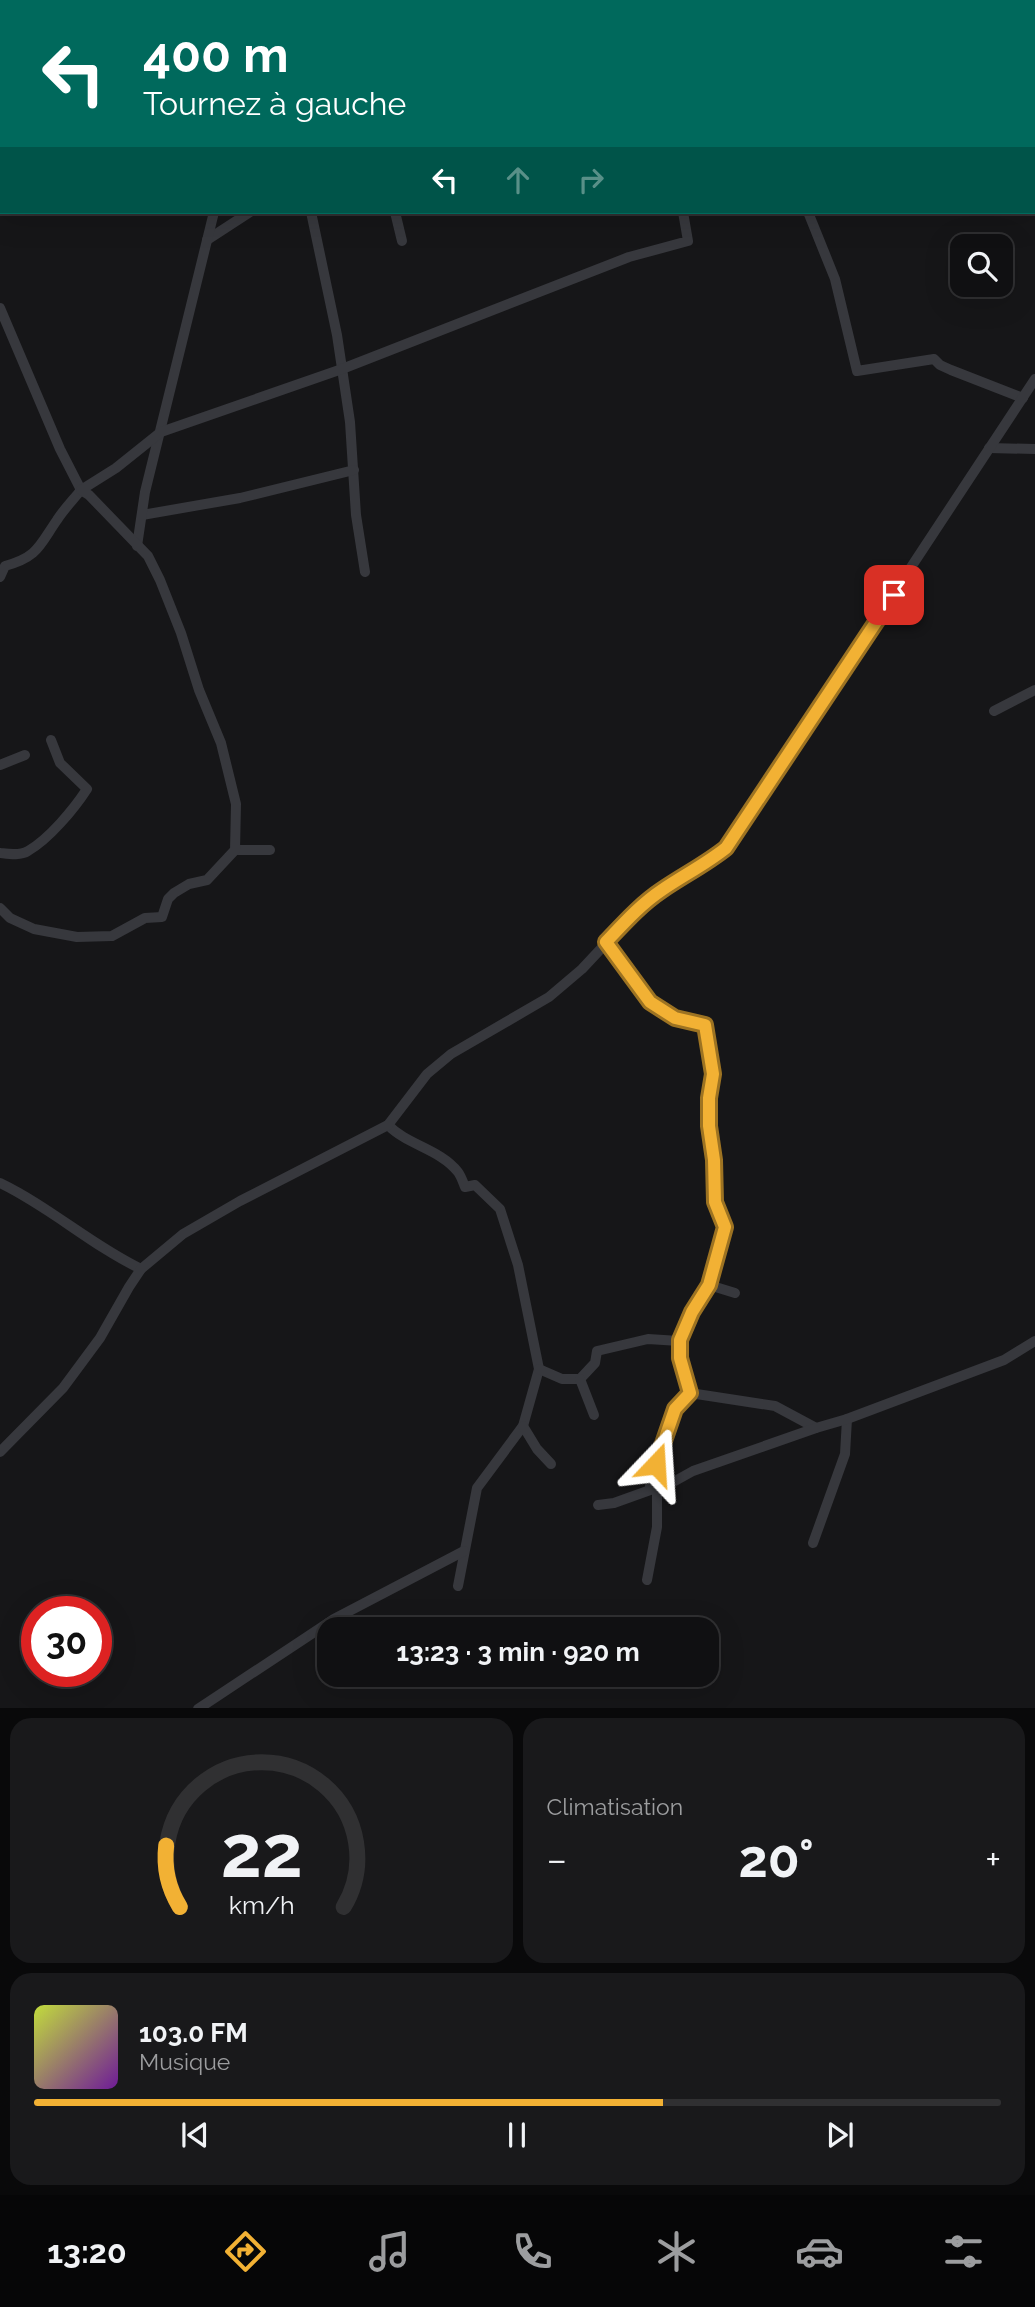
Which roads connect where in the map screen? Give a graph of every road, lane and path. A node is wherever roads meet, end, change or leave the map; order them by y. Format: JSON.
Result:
{"nodes":[{"id":1,"x":214,"y":214,"type":"edge"},
{"id":2,"x":247,"y":214,"type":"edge"},
{"id":3,"x":311,"y":214,"type":"edge"},
{"id":4,"x":395,"y":214,"type":"edge"},
{"id":5,"x":683,"y":214,"type":"edge"},
{"id":6,"x":809,"y":214,"type":"edge"},
{"id":7,"x":208,"y":240,"type":"junction"},
{"id":8,"x":402,"y":241,"type":"dead end"},
{"id":9,"x":0,"y":308,"type":"edge"},
{"id":10,"x":342,"y":369,"type":"junction"},
{"id":11,"x":1035,"y":379,"type":"edge"},
{"id":12,"x":1023,"y":398,"type":"junction"},
{"id":13,"x":161,"y":432,"type":"junction"},
{"id":14,"x":989,"y":448,"type":"junction"},
{"id":15,"x":1035,"y":449,"type":"edge"},
{"id":16,"x":354,"y":470,"type":"junction"},
{"id":17,"x":81,"y":490,"type":"junction"},
{"id":18,"x":142,"y":514,"type":"junction"},
{"id":19,"x":137,"y":546,"type":"junction"},
{"id":20,"x":2,"y":567,"type":"edge"},
{"id":21,"x":365,"y":572,"type":"dead end"},
{"id":22,"x":1035,"y":690,"type":"edge"},
{"id":23,"x":994,"y":711,"type":"dead end"},
{"id":24,"x":51,"y":740,"type":"dead end"},
{"id":25,"x":25,"y":755,"type":"dead end"},
{"id":26,"x":0,"y":765,"type":"edge"},
{"id":27,"x":235,"y":850,"type":"junction"},
{"id":28,"x":270,"y":850,"type":"dead end"},
{"id":29,"x":0,"y":853,"type":"edge"},
{"id":30,"x":0,"y":908,"type":"edge"},
{"id":31,"x":606,"y":942,"type":"junction"},
{"id":32,"x":392,"y":1129,"type":"junction"},
{"id":33,"x":0,"y":1183,"type":"edge"},
{"id":34,"x":141,"y":1269,"type":"junction"},
{"id":35,"x":709,"y":1285,"type":"junction"},
{"id":36,"x":735,"y":1293,"type":"dead end"},
{"id":37,"x":680,"y":1340,"type":"junction"},
{"id":38,"x":1035,"y":1342,"type":"edge"},
{"id":39,"x":539,"y":1369,"type":"junction"},
{"id":40,"x":580,"y":1379,"type":"junction"},
{"id":41,"x":690,"y":1393,"type":"junction"},
{"id":42,"x":594,"y":1415,"type":"dead end"},
{"id":43,"x":848,"y":1419,"type":"junction"},
{"id":44,"x":523,"y":1426,"type":"junction"},
{"id":45,"x":816,"y":1428,"type":"junction"},
{"id":46,"x":0,"y":1452,"type":"edge"},
{"id":47,"x":551,"y":1464,"type":"dead end"},
{"id":48,"x":655,"y":1490,"type":"junction"},
{"id":49,"x":598,"y":1505,"type":"dead end"},
{"id":50,"x":813,"y":1544,"type":"dead end"},
{"id":51,"x":464,"y":1551,"type":"junction"},
{"id":52,"x":647,"y":1580,"type":"dead end"},
{"id":53,"x":458,"y":1586,"type":"dead end"},
{"id":54,"x":200,"y":1708,"type":"edge"}],
"edges":[{"from":1,"to":7,"type":"street"},
{"from":2,"to":7,"type":"street"},
{"from":3,"to":10,"type":"street"},
{"from":4,"to":8,"type":"street"},
{"from":5,"to":10,"type":"street"},
{"from":6,"to":12,"type":"street"},
{"from":7,"to":13,"type":"street"},
{"from":9,"to":17,"type":"street"},
{"from":10,"to":13,"type":"street"},
{"from":10,"to":16,"type":"street"},
{"from":11,"to":12,"type":"street"},
{"from":12,"to":14,"type":"street"},
{"from":13,"to":17,"type":"street"},
{"from":13,"to":18,"type":"street"},
{"from":14,"to":15,"type":"street"},
{"from":14,"to":31,"type":"street"},
{"from":16,"to":18,"type":"street"},
{"from":16,"to":21,"type":"street"},
{"from":17,"to":19,"type":"street"},
{"from":17,"to":20,"type":"street"},
{"from":18,"to":19,"type":"street"},
{"from":19,"to":27,"type":"street"},
{"from":22,"to":23,"type":"street"},
{"from":24,"to":29,"type":"street"},
{"from":25,"to":26,"type":"street"},
{"from":27,"to":28,"type":"street"},
{"from":27,"to":30,"type":"street"},
{"from":31,"to":32,"type":"street"},
{"from":31,"to":35,"type":"street"},
{"from":32,"to":34,"type":"street"},
{"from":32,"to":39,"type":"street"},
{"from":33,"to":34,"type":"street"},
{"from":34,"to":46,"type":"street"},
{"from":35,"to":36,"type":"street"},
{"from":35,"to":37,"type":"street"},
{"from":37,"to":40,"type":"street"},
{"from":37,"to":41,"type":"street"},
{"from":38,"to":43,"type":"street"},
{"from":39,"to":40,"type":"street"},
{"from":39,"to":44,"type":"street"},
{"from":40,"to":42,"type":"street"},
{"from":41,"to":45,"type":"street"},
{"from":41,"to":48,"type":"street"},
{"from":43,"to":45,"type":"street"},
{"from":43,"to":50,"type":"street"},
{"from":44,"to":47,"type":"street"},
{"from":44,"to":51,"type":"street"},
{"from":45,"to":48,"type":"street"},
{"from":48,"to":49,"type":"street"},
{"from":48,"to":52,"type":"street"},
{"from":51,"to":53,"type":"street"},
{"from":51,"to":54,"type":"street"}]}
